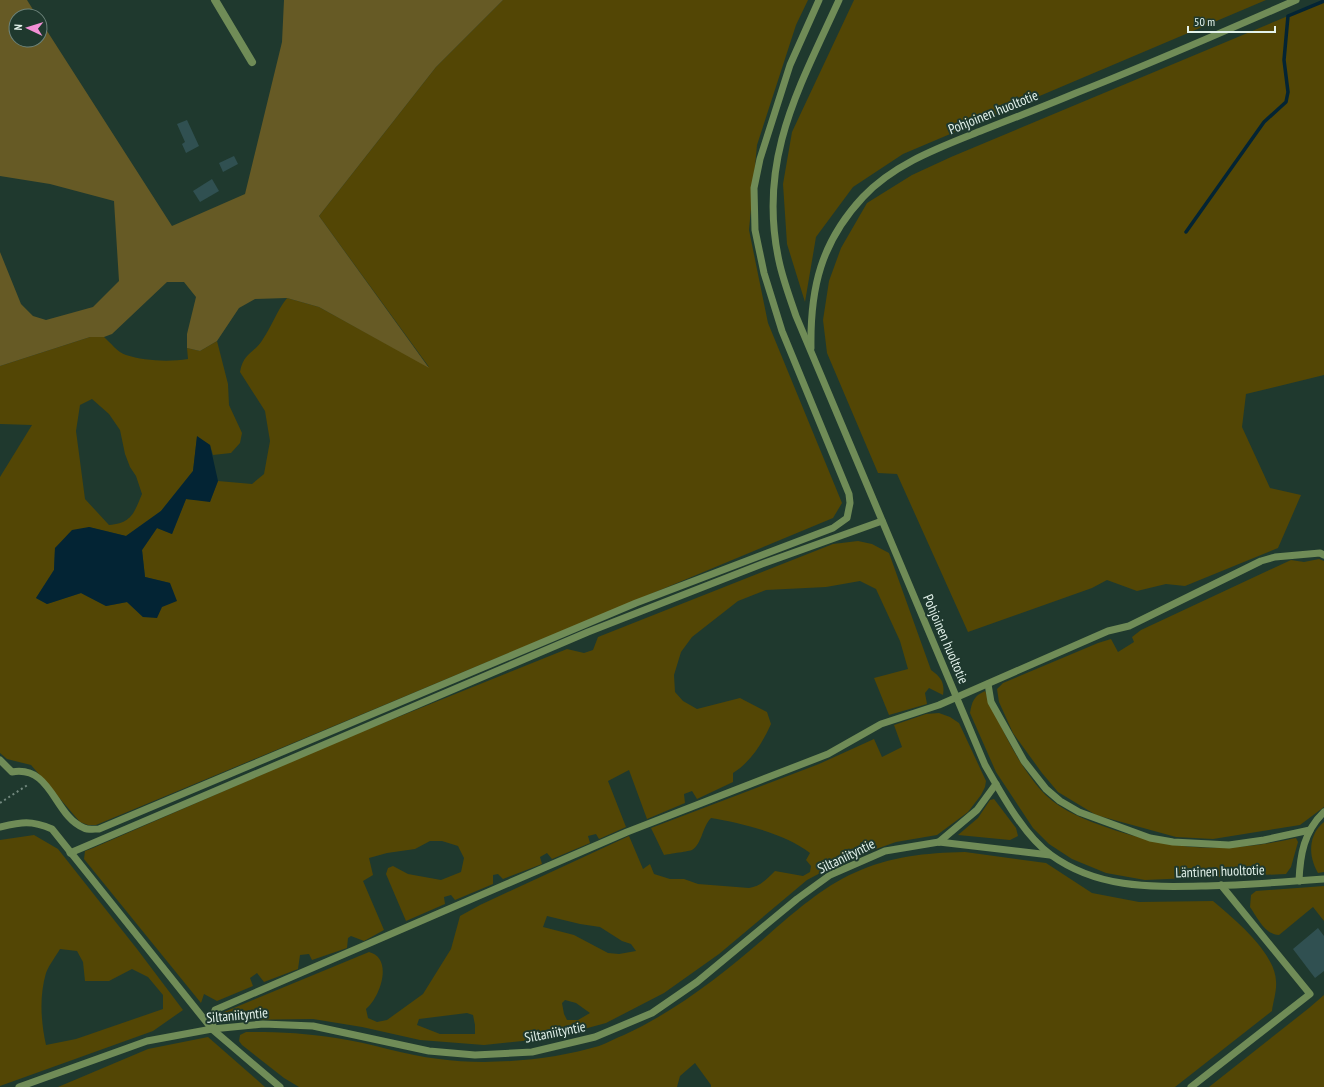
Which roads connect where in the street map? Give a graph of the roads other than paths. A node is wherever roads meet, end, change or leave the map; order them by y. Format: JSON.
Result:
{"nodes":[{"id":1,"x":215,"y":0,"type":"edge"},
{"id":2,"x":819,"y":0,"type":"edge"},
{"id":3,"x":839,"y":0,"type":"edge"},
{"id":4,"x":1296,"y":0,"type":"edge"},
{"id":5,"x":252,"y":62,"type":"dead end"},
{"id":6,"x":812,"y":352,"type":"junction"},
{"id":7,"x":882,"y":521,"type":"junction"},
{"id":8,"x":1324,"y":555,"type":"edge"},
{"id":9,"x":988,"y":684,"type":"junction"},
{"id":10,"x":956,"y":698,"type":"junction"},
{"id":11,"x":0,"y":760,"type":"edge"},
{"id":12,"x":996,"y":784,"type":"junction"},
{"id":13,"x":1324,"y":812,"type":"edge"},
{"id":14,"x":0,"y":827,"type":"edge"},
{"id":15,"x":1310,"y":830,"type":"junction"},
{"id":16,"x":939,"y":842,"type":"junction"},
{"id":17,"x":70,"y":853,"type":"junction"},
{"id":18,"x":1050,"y":855,"type":"junction"},
{"id":19,"x":1324,"y":879,"type":"edge"},
{"id":20,"x":1299,"y":881,"type":"junction"},
{"id":21,"x":1118,"y":883,"type":"joint"},
{"id":22,"x":1221,"y":885,"type":"junction"},
{"id":23,"x":212,"y":1029,"type":"junction"},
{"id":24,"x":19,"y":1087,"type":"edge"},
{"id":25,"x":280,"y":1087,"type":"edge"},
{"id":26,"x":1191,"y":1087,"type":"edge"}],
"edges":[{"from":1,"to":5,"type":"street"},
{"from":2,"to":11,"type":"lane"},
{"from":3,"to":6,"type":"lane","name":"Pohjoinen huoltotie"},
{"from":4,"to":6,"type":"lane","name":"Pohjoinen huoltotie"},
{"from":6,"to":7,"type":"lane","name":"Pohjoinen huoltotie"},
{"from":7,"to":10,"type":"lane","name":"Pohjoinen huoltotie"},
{"from":7,"to":17,"type":"lane"},
{"from":8,"to":9,"type":"lane"},
{"from":9,"to":10,"type":"lane"},
{"from":9,"to":15,"type":"lane"},
{"from":10,"to":12,"type":"lane","name":"Pohjoinen huoltotie"},
{"from":10,"to":23,"type":"lane"},
{"from":12,"to":16,"type":"lane"},
{"from":12,"to":18,"type":"lane","name":"Pohjoinen huoltotie"},
{"from":13,"to":15,"type":"lane"},
{"from":14,"to":17,"type":"lane"},
{"from":15,"to":20,"type":"lane"},
{"from":16,"to":18,"type":"lane","name":"Siltaniityntie"},
{"from":16,"to":23,"type":"lane","name":"Siltaniityntie"},
{"from":17,"to":23,"type":"lane"},
{"from":18,"to":21,"type":"lane","name":"Pohjoinen huoltotie"},
{"from":19,"to":20,"type":"lane","name":"Läntinen huoltotie"},
{"from":20,"to":22,"type":"lane","name":"Läntinen huoltotie"},
{"from":21,"to":22,"type":"lane","name":"Läntinen huoltotie"},
{"from":22,"to":26,"type":"lane"},
{"from":23,"to":24,"type":"lane","name":"Siltaniityntie"},
{"from":23,"to":25,"type":"lane"}]}
